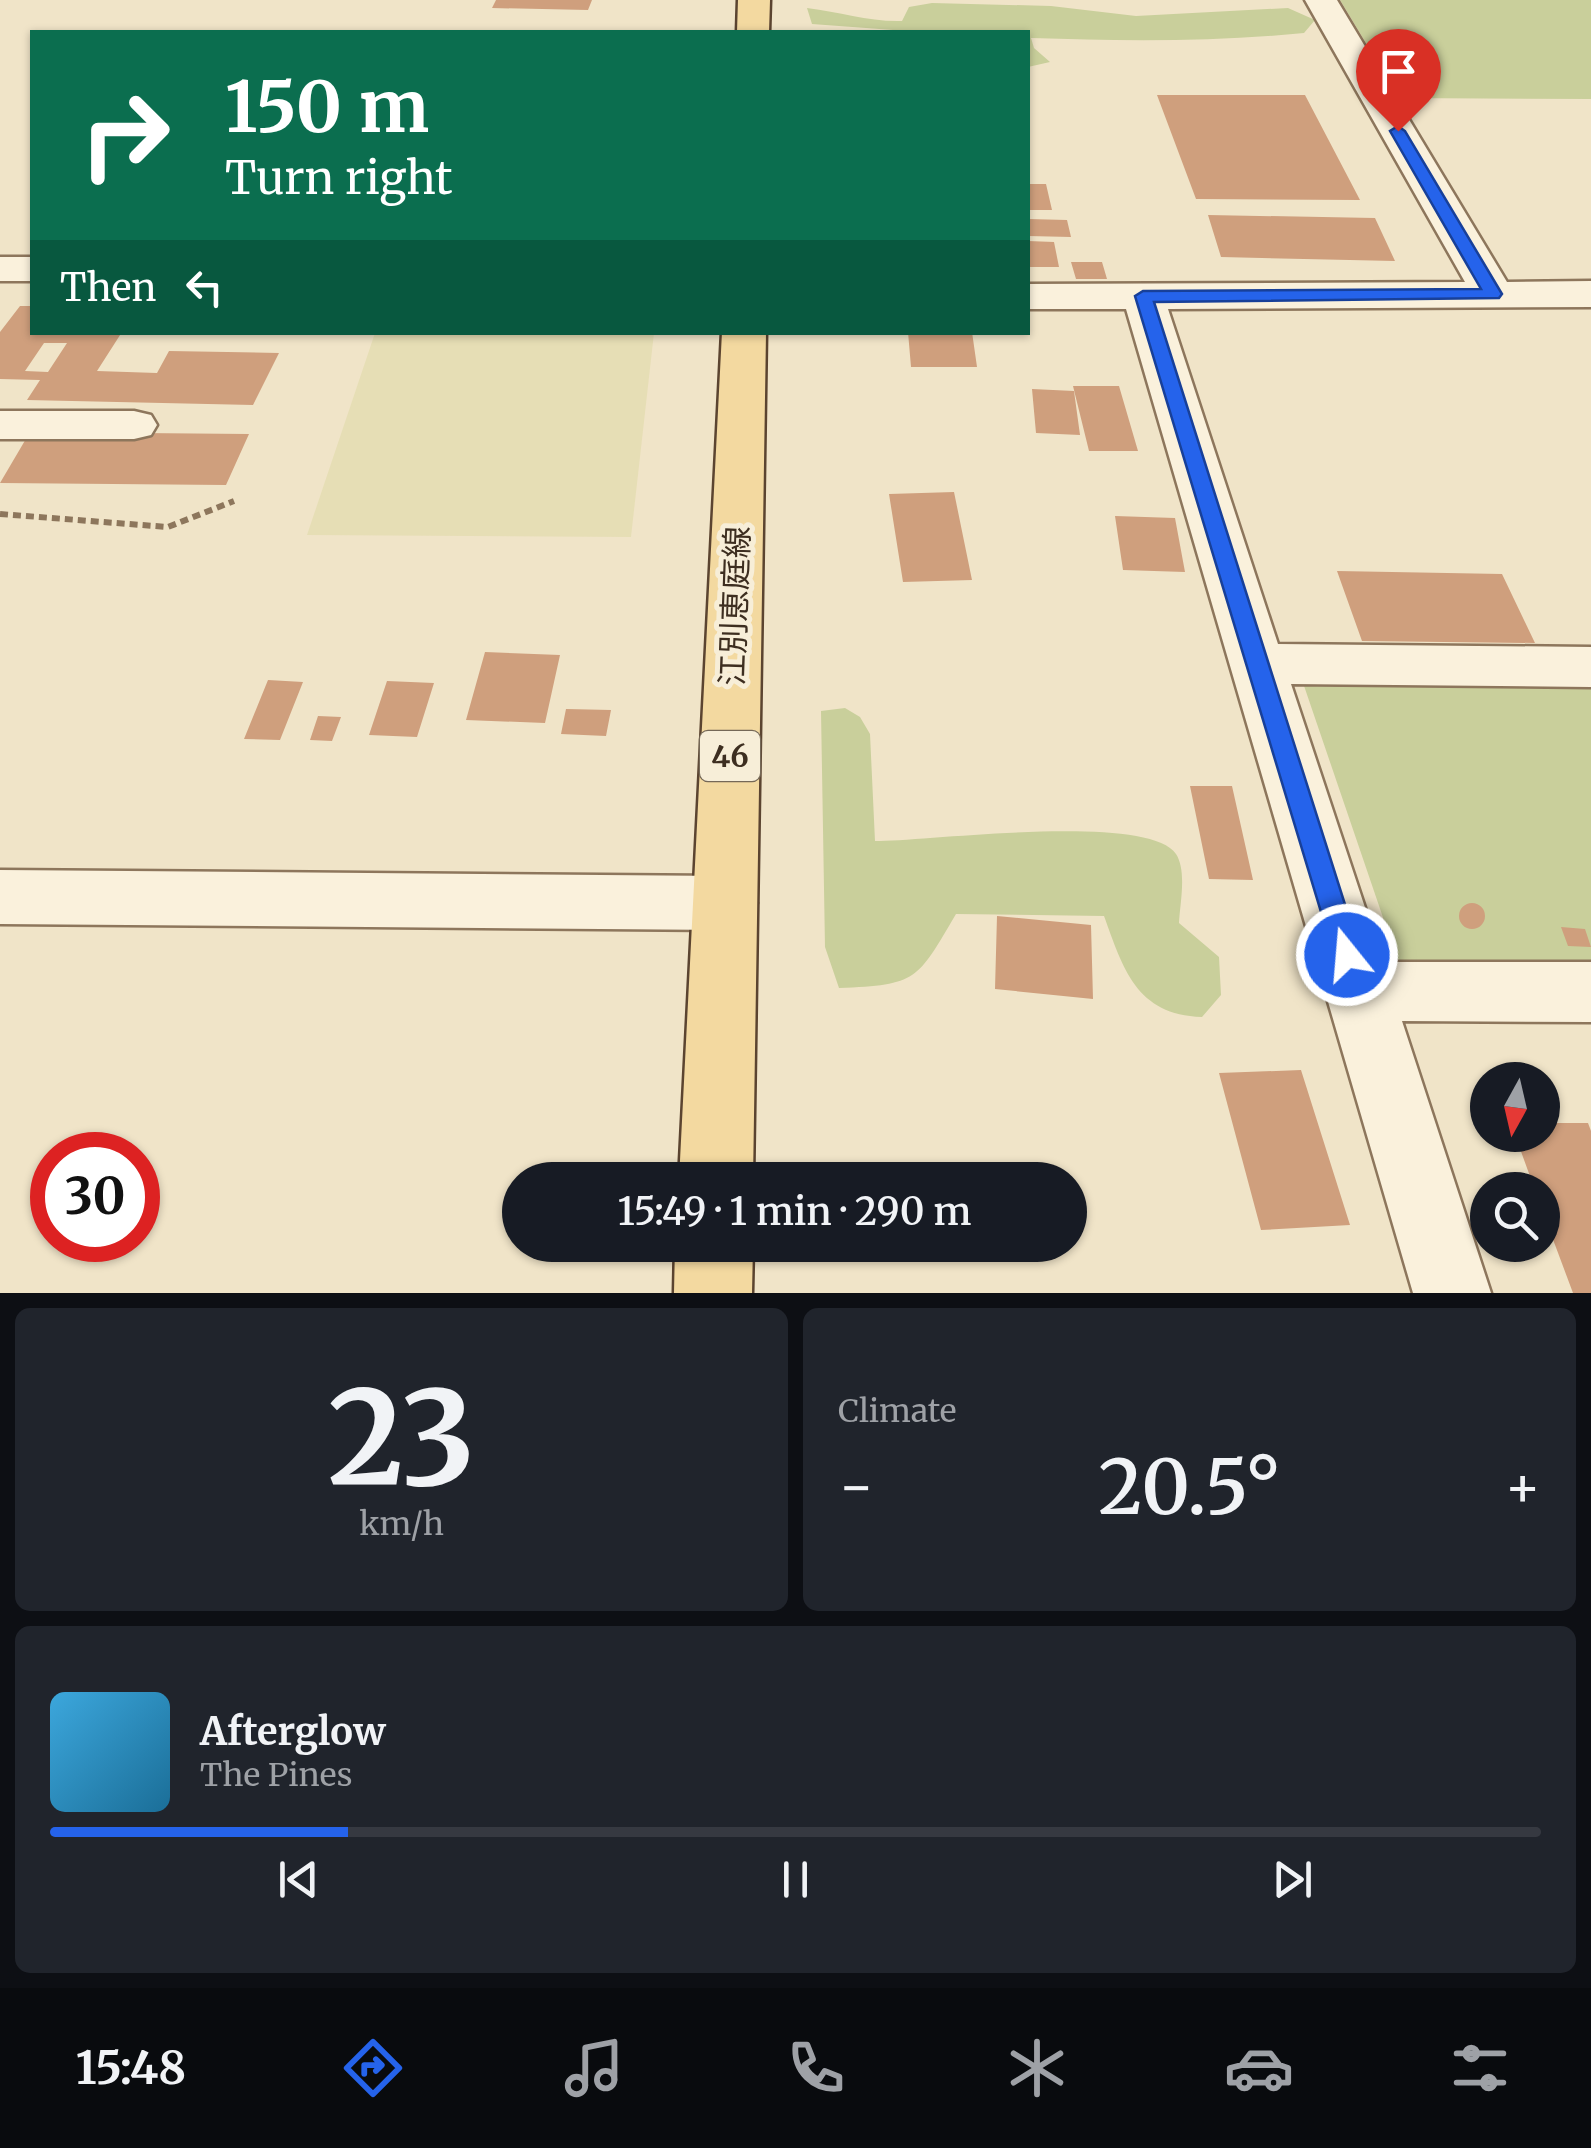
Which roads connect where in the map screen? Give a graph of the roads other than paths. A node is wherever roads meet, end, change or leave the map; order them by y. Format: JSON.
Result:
{"nodes":[{"id":1,"x":754,"y":0,"type":"edge"},
{"id":2,"x":1321,"y":0,"type":"edge"},
{"id":3,"x":753,"y":30,"type":"edge"},
{"id":4,"x":0,"y":269,"type":"edge"},
{"id":5,"x":30,"y":269,"type":"edge"},
{"id":6,"x":1493,"y":294,"type":"junction"},
{"id":7,"x":1591,"y":294,"type":"edge"},
{"id":8,"x":1030,"y":296,"type":"edge"},
{"id":9,"x":1143,"y":296,"type":"junction"},
{"id":10,"x":744,"y":335,"type":"edge"},
{"id":11,"x":0,"y":425,"type":"edge"},
{"id":12,"x":134,"y":425,"type":"dead end"},
{"id":13,"x":1257,"y":664,"type":"junction"},
{"id":14,"x":1591,"y":667,"type":"edge"},
{"id":15,"x":0,"y":897,"type":"edge"},
{"id":16,"x":726,"y":903,"type":"junction"},
{"id":17,"x":1359,"y":991,"type":"junction"},
{"id":18,"x":1591,"y":992,"type":"edge"},
{"id":19,"x":717,"y":1162,"type":"edge"},
{"id":20,"x":714,"y":1262,"type":"edge"},
{"id":21,"x":713,"y":1293,"type":"edge"},
{"id":22,"x":1452,"y":1293,"type":"edge"}],
"edges":[{"from":1,"to":3,"type":"main road"},
{"from":2,"to":6,"type":"street"},
{"from":4,"to":5,"type":"street"},
{"from":6,"to":7,"type":"street"},
{"from":6,"to":9,"type":"street"},
{"from":8,"to":9,"type":"street"},
{"from":9,"to":13,"type":"street"},
{"from":10,"to":16,"type":"main road","name":"江別恵庭線","number":"46"},
{"from":11,"to":12,"type":"street"},
{"from":13,"to":14,"type":"street"},
{"from":13,"to":17,"type":"street"},
{"from":15,"to":16,"type":"street"},
{"from":16,"to":19,"type":"main road","name":"江別恵庭線","number":"46"},
{"from":17,"to":18,"type":"street"},
{"from":17,"to":22,"type":"street"},
{"from":20,"to":21,"type":"main road"}]}
